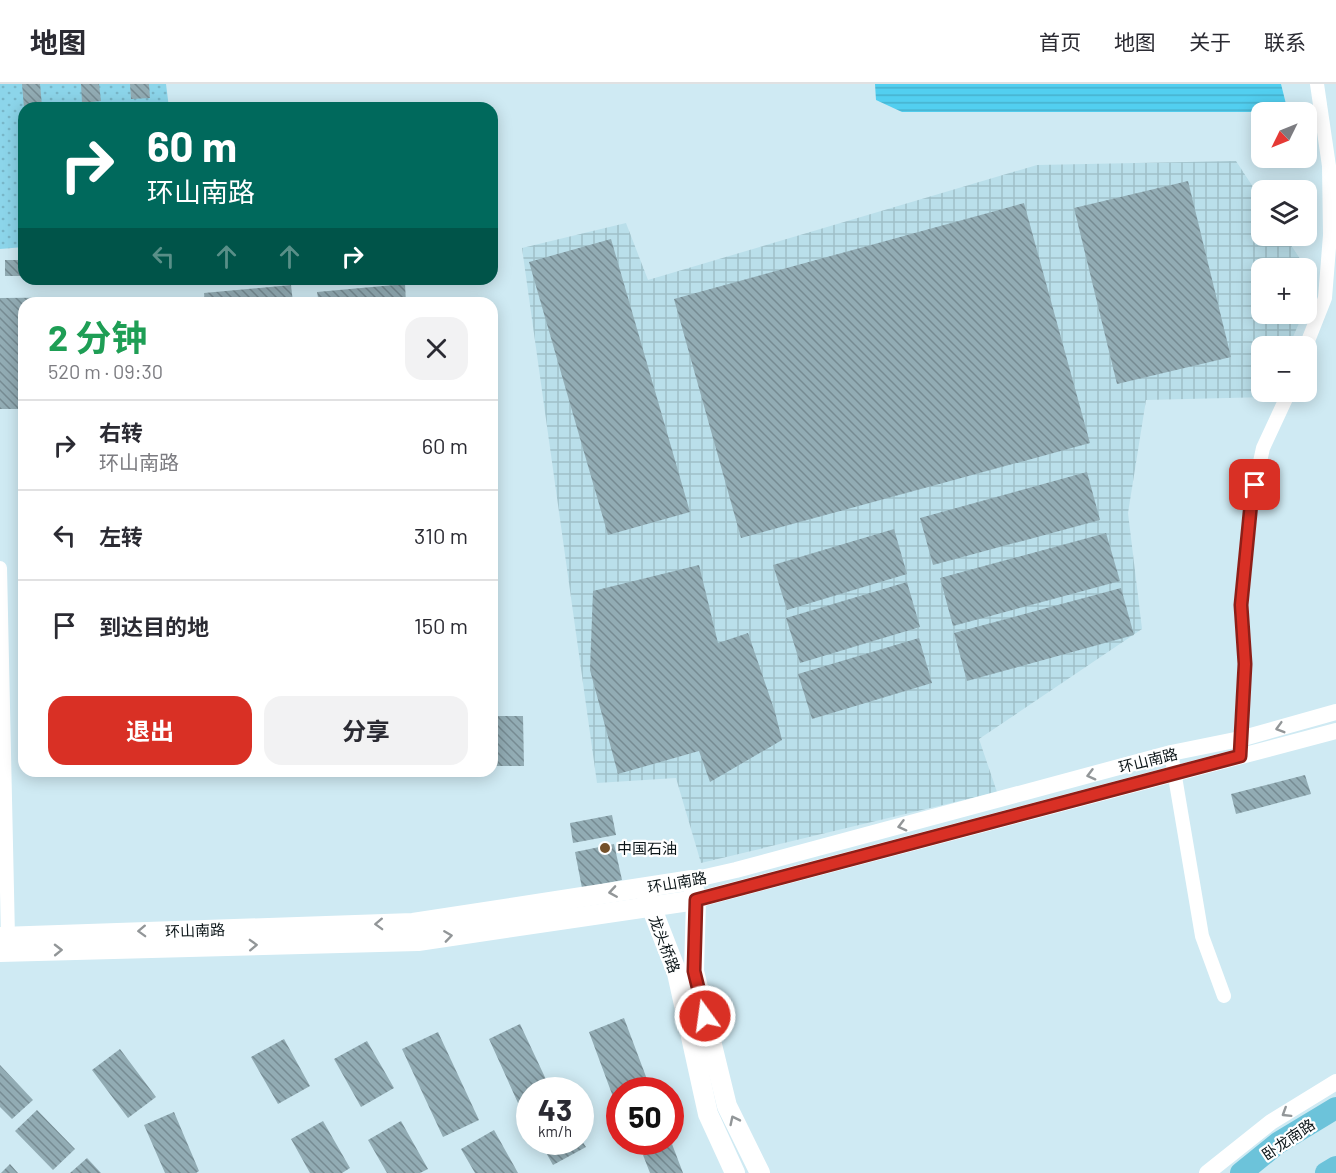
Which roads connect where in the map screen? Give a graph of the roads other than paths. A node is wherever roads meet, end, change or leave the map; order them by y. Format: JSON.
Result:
{"nodes":[{"id":1,"x":1317,"y":84,"type":"edge"},
{"id":2,"x":1310,"y":336,"type":"edge"},
{"id":3,"x":1284,"y":402,"type":"edge"},
{"id":4,"x":0,"y":568,"type":"edge"},
{"id":5,"x":1336,"y":712,"type":"edge"},
{"id":6,"x":1336,"y":730,"type":"edge"},
{"id":7,"x":1240,"y":747,"type":"junction"},
{"id":8,"x":1171,"y":753,"type":"junction"},
{"id":9,"x":1174,"y":773,"type":"junction"},
{"id":10,"x":692,"y":880,"type":"junction"},
{"id":11,"x":645,"y":887,"type":"junction"},
{"id":12,"x":696,"y":900,"type":"junction"},
{"id":13,"x":650,"y":907,"type":"junction"},
{"id":14,"x":3,"y":942,"type":"edge"},
{"id":15,"x":1224,"y":996,"type":"dead end"},
{"id":16,"x":1336,"y":1082,"type":"edge"},
{"id":17,"x":1336,"y":1108,"type":"edge"},
{"id":18,"x":1336,"y":1167,"type":"edge"},
{"id":19,"x":735,"y":1173,"type":"edge"},
{"id":20,"x":760,"y":1173,"type":"edge"},
{"id":21,"x":1207,"y":1173,"type":"edge"},
{"id":22,"x":1241,"y":1173,"type":"edge"},
{"id":23,"x":1326,"y":1173,"type":"edge"}],
"edges":[{"from":1,"to":2,"type":"street"},
{"from":3,"to":7,"type":"street"},
{"from":4,"to":14,"type":"street"},
{"from":5,"to":7,"type":"street","name":"环山南路","one_way":true},
{"from":6,"to":7,"type":"street","name":"环山南路"},
{"from":7,"to":8,"type":"street","name":"环山南路"},
{"from":7,"to":9,"type":"street","name":"环山南路"},
{"from":8,"to":9,"type":"street"},
{"from":8,"to":10,"type":"street","name":"环山南路","one_way":true},
{"from":9,"to":12,"type":"street","name":"环山南路"},
{"from":9,"to":15,"type":"street"},
{"from":10,"to":11,"type":"main road","name":"环山南路"},
{"from":10,"to":12,"type":"main road","name":"龙头桥路"},
{"from":11,"to":13,"type":"main road","name":"龙头桥路"},
{"from":11,"to":14,"type":"main road","name":"环山南路","one_way":true},
{"from":12,"to":13,"type":"main road","name":"环山南路"},
{"from":20,"to":12,"type":"main road","name":"龙头桥路","one_way":true},
{"from":14,"to":13,"type":"main road","name":"环山南路","one_way":true},
{"from":13,"to":19,"type":"main road","name":"龙头桥路"},
{"from":16,"to":21,"type":"street","one_way":true},
{"from":17,"to":22,"type":"highway","name":"卧龙南路"},
{"from":18,"to":23,"type":"highway"}]}
